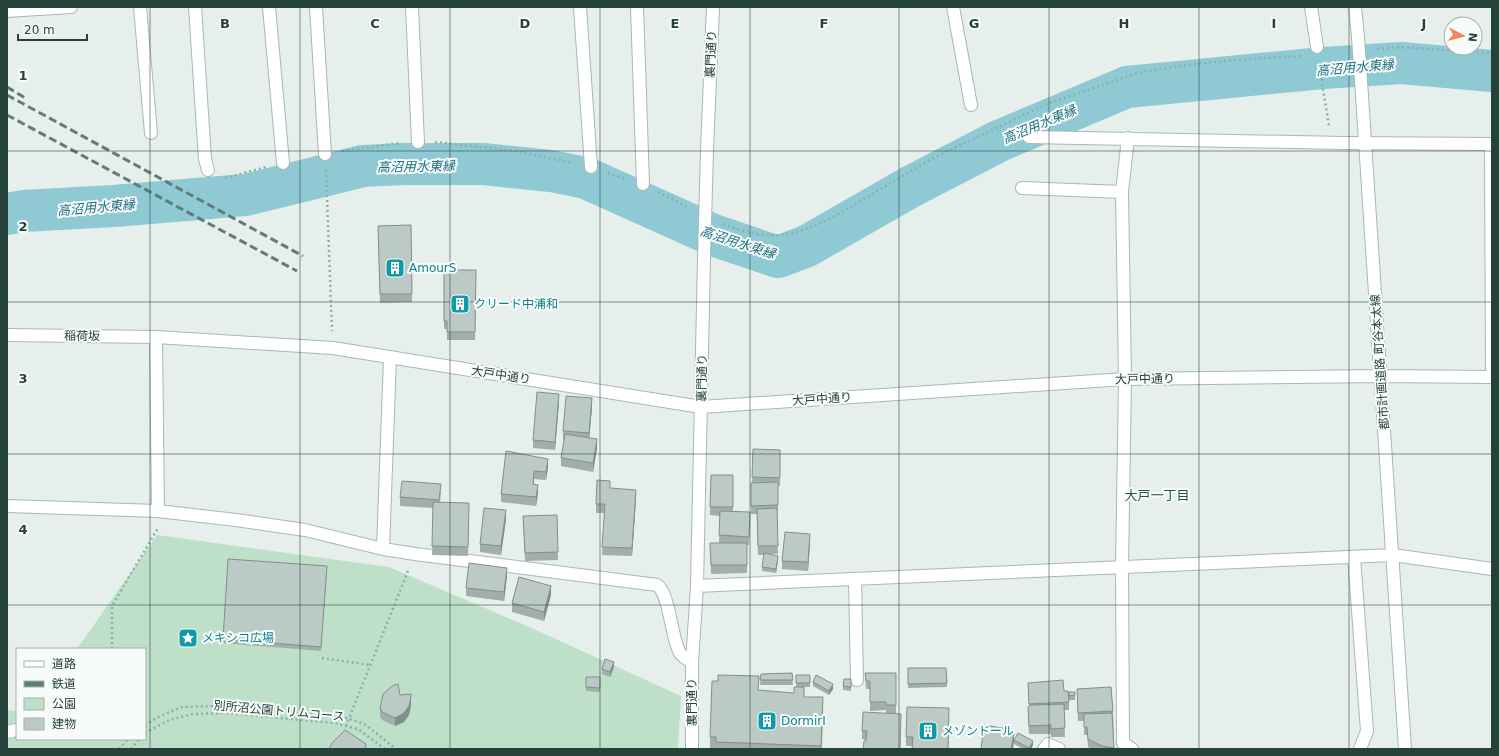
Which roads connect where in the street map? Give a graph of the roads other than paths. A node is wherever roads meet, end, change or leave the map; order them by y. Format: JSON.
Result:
{"nodes":[{"id":1,"x":71,"y":7,"type":"edge"},
{"id":2,"x":140,"y":7,"type":"edge"},
{"id":3,"x":195,"y":7,"type":"edge"},
{"id":4,"x":269,"y":7,"type":"edge"},
{"id":5,"x":316,"y":7,"type":"edge"},
{"id":6,"x":412,"y":7,"type":"edge"},
{"id":7,"x":580,"y":7,"type":"edge"},
{"id":8,"x":637,"y":7,"type":"edge"},
{"id":9,"x":713,"y":7,"type":"edge"},
{"id":10,"x":953,"y":7,"type":"edge"},
{"id":11,"x":1311,"y":7,"type":"edge"},
{"id":12,"x":1355,"y":7,"type":"edge"},
{"id":13,"x":48,"y":8,"type":"edge"},
{"id":14,"x":7,"y":11,"type":"edge"},
{"id":15,"x":1317,"y":47,"type":"dead end"},
{"id":16,"x":971,"y":105,"type":"dead end"},
{"id":17,"x":151,"y":133,"type":"dead end"},
{"id":18,"x":1029,"y":137,"type":"dead end"},
{"id":19,"x":1128,"y":138,"type":"junction"},
{"id":20,"x":418,"y":142,"type":"dead end"},
{"id":21,"x":1365,"y":143,"type":"junction"},
{"id":22,"x":1492,"y":144,"type":"edge"},
{"id":23,"x":325,"y":154,"type":"dead end"},
{"id":24,"x":283,"y":163,"type":"dead end"},
{"id":25,"x":206,"y":164,"type":"dead end"},
{"id":26,"x":591,"y":167,"type":"dead end"},
{"id":27,"x":643,"y":184,"type":"dead end"},
{"id":28,"x":1022,"y":188,"type":"dead end"},
{"id":29,"x":1122,"y":192,"type":"junction"},
{"id":30,"x":7,"y":335,"type":"edge"},
{"id":31,"x":156,"y":337,"type":"junction"},
{"id":32,"x":390,"y":358,"type":"junction"},
{"id":33,"x":1381,"y":376,"type":"junction"},
{"id":34,"x":1492,"y":378,"type":"edge"},
{"id":35,"x":1125,"y":379,"type":"junction"},
{"id":36,"x":701,"y":407,"type":"junction"},
{"id":37,"x":7,"y":506,"type":"edge"},
{"id":38,"x":163,"y":511,"type":"junction"},
{"id":39,"x":383,"y":549,"type":"junction"},
{"id":40,"x":1393,"y":555,"type":"junction"},
{"id":41,"x":1354,"y":556,"type":"junction"},
{"id":42,"x":1122,"y":567,"type":"junction"},
{"id":43,"x":1492,"y":569,"type":"edge"},
{"id":44,"x":855,"y":579,"type":"junction"},
{"id":45,"x":697,"y":586,"type":"junction"},
{"id":46,"x":692,"y":663,"type":"junction"},
{"id":47,"x":857,"y":680,"type":"dead end"},
{"id":48,"x":692,"y":749,"type":"edge"},
{"id":49,"x":1044,"y":749,"type":"edge"},
{"id":50,"x":1059,"y":749,"type":"edge"},
{"id":51,"x":1132,"y":749,"type":"edge"},
{"id":52,"x":1360,"y":749,"type":"edge"},
{"id":53,"x":1405,"y":749,"type":"edge"}],
"edges":[{"from":1,"to":13,"type":"street"},
{"from":2,"to":17,"type":"street"},
{"from":3,"to":25,"type":"street"},
{"from":4,"to":24,"type":"street"},
{"from":5,"to":23,"type":"street"},
{"from":6,"to":20,"type":"street"},
{"from":7,"to":26,"type":"street"},
{"from":8,"to":27,"type":"street"},
{"from":9,"to":36,"type":"street","name":"裏門通り","bridge":true},
{"from":10,"to":16,"type":"street"},
{"from":11,"to":15,"type":"street"},
{"from":12,"to":21,"type":"street","name":"都市計画道路 町谷本太線","bridge":true},
{"from":13,"to":14,"type":"street"},
{"from":18,"to":19,"type":"street"},
{"from":19,"to":21,"type":"street"},
{"from":19,"to":29,"type":"street"},
{"from":21,"to":22,"type":"street"},
{"from":21,"to":33,"type":"street","name":"都市計画道路 町谷本太線"},
{"from":22,"to":34,"type":"street"},
{"from":28,"to":29,"type":"street"},
{"from":29,"to":35,"type":"street"},
{"from":30,"to":31,"type":"street","name":"稲荷坂"},
{"from":31,"to":32,"type":"street","name":"大戸中通り"},
{"from":31,"to":38,"type":"street"},
{"from":32,"to":36,"type":"street","name":"大戸中通り"},
{"from":32,"to":39,"type":"street"},
{"from":33,"to":34,"type":"street","name":"大戸中通り"},
{"from":33,"to":35,"type":"street","name":"大戸中通り"},
{"from":33,"to":40,"type":"street","name":"都市計画道路 町谷本太線"},
{"from":35,"to":36,"type":"street","name":"大戸中通り"},
{"from":35,"to":42,"type":"street"},
{"from":36,"to":45,"type":"street","name":"裏門通り"},
{"from":37,"to":38,"type":"street"},
{"from":38,"to":39,"type":"street"},
{"from":39,"to":46,"type":"street"},
{"from":40,"to":41,"type":"street"},
{"from":40,"to":43,"type":"street"},
{"from":40,"to":53,"type":"street","name":"都市計画道路 町谷本太線"},
{"from":41,"to":42,"type":"street"},
{"from":41,"to":52,"type":"street"},
{"from":42,"to":44,"type":"street"},
{"from":42,"to":51,"type":"street"},
{"from":44,"to":45,"type":"street"},
{"from":44,"to":47,"type":"street"},
{"from":45,"to":46,"type":"street","name":"裏門通り"},
{"from":46,"to":48,"type":"street","name":"裏門通り"},
{"from":49,"to":50,"type":"street"}]}
